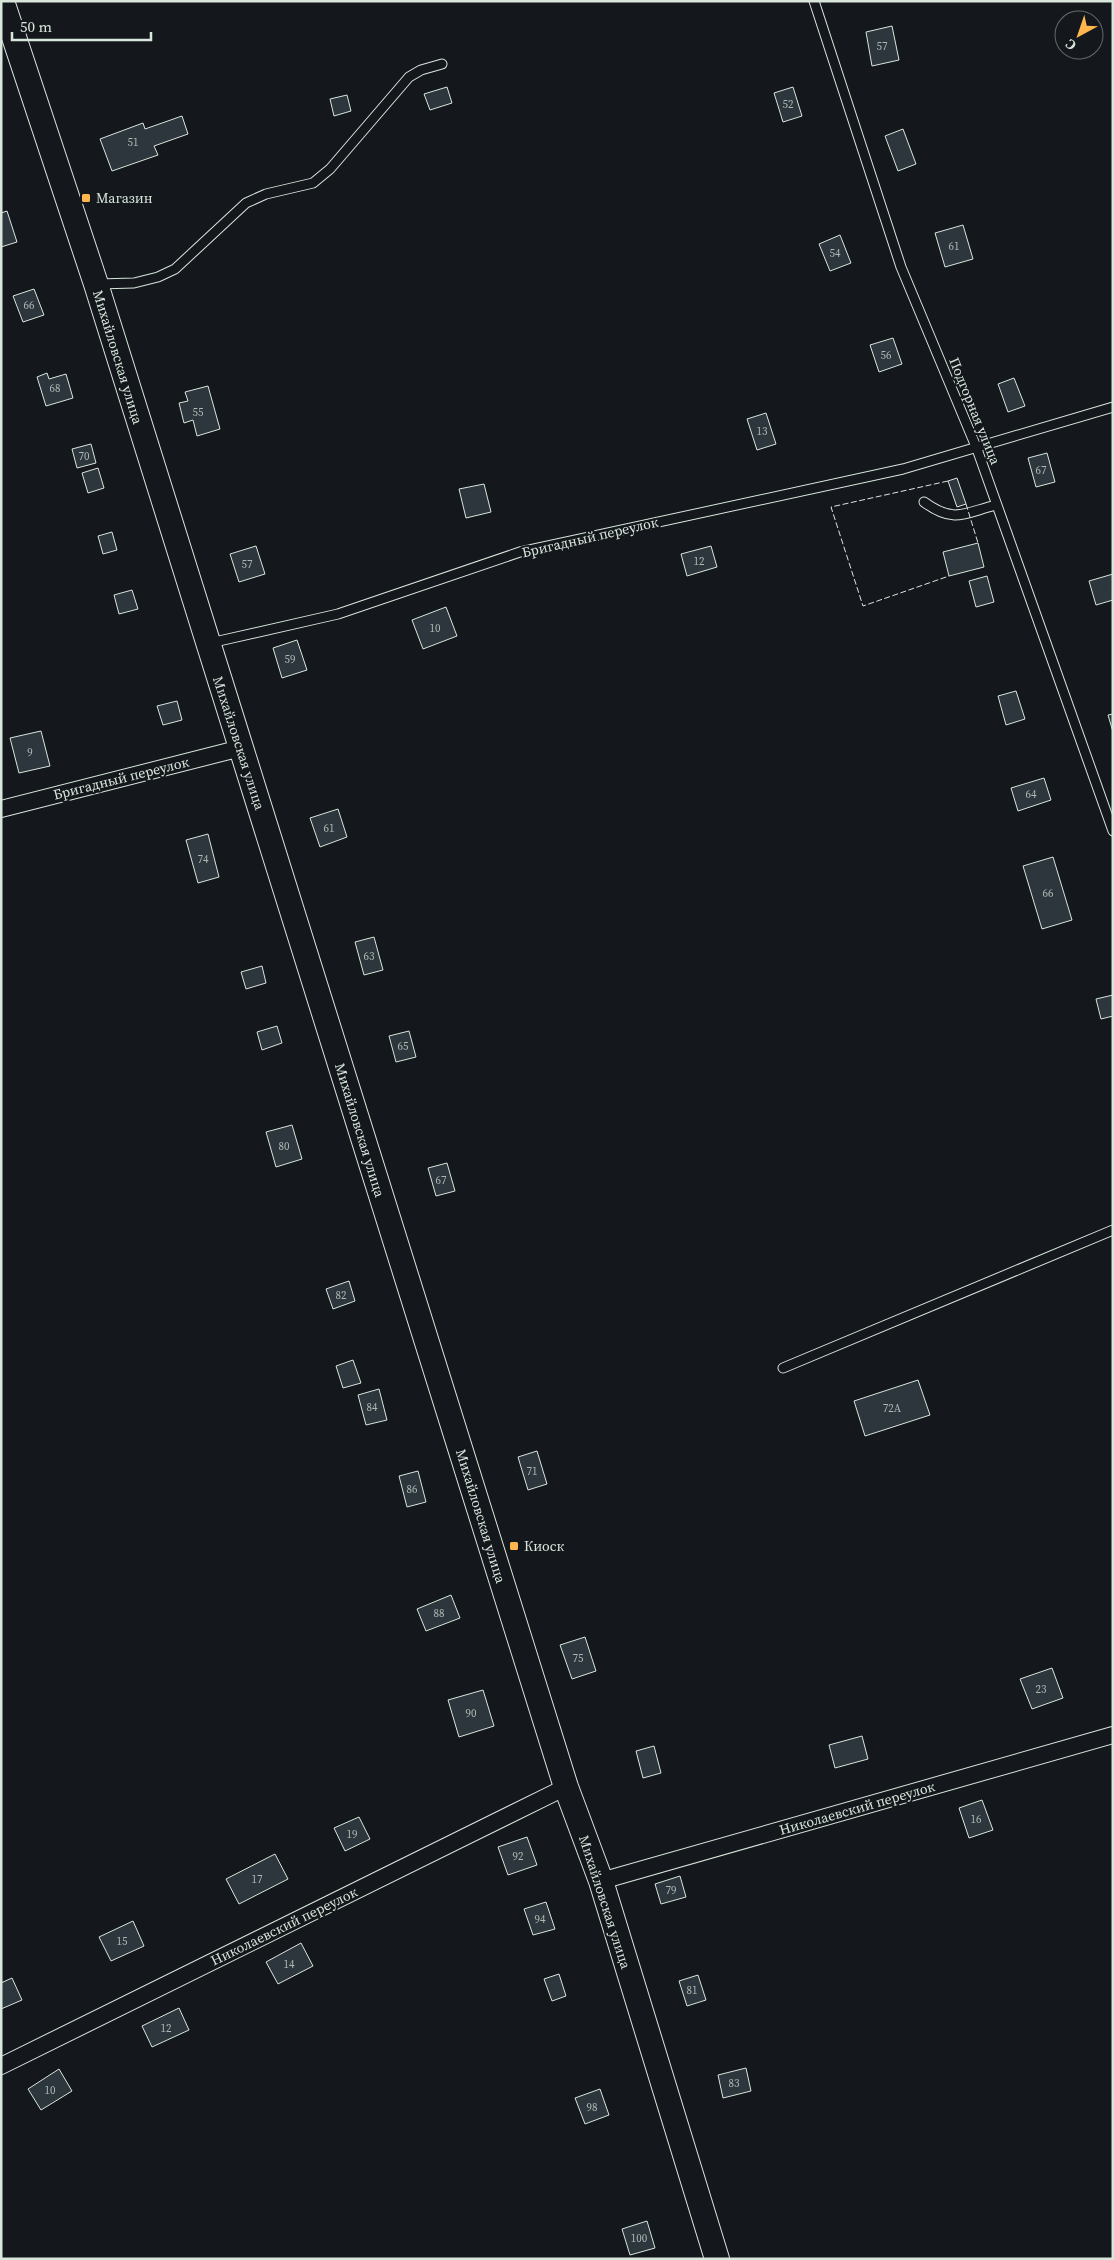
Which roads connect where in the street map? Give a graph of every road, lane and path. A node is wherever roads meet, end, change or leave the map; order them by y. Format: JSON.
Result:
{"nodes":[{"id":1,"x":2,"y":1,"type":"edge"},
{"id":2,"x":814,"y":1,"type":"edge"},
{"id":3,"x":442,"y":64,"type":"dead end"},
{"id":4,"x":96,"y":284,"type":"junction"},
{"id":5,"x":1113,"y":407,"type":"edge"},
{"id":6,"x":977,"y":448,"type":"junction"},
{"id":7,"x":924,"y":502,"type":"dead end"},
{"id":8,"x":996,"y":505,"type":"junction"},
{"id":9,"x":207,"y":643,"type":"junction"},
{"id":10,"x":241,"y":748,"type":"junction"},
{"id":11,"x":1,"y":809,"type":"edge"},
{"id":12,"x":1113,"y":831,"type":"edge"},
{"id":13,"x":1113,"y":1230,"type":"edge"},
{"id":14,"x":783,"y":1368,"type":"dead end"},
{"id":15,"x":1113,"y":1735,"type":"edge"},
{"id":16,"x":566,"y":1788,"type":"junction"},
{"id":17,"x":601,"y":1881,"type":"junction"},
{"id":18,"x":1,"y":2066,"type":"edge"},
{"id":19,"x":717,"y":2259,"type":"edge"}],
"edges":[{"from":1,"to":4,"type":"street","name":"Михайловская улица"},
{"from":2,"to":6,"type":"lane","name":"Подгорная улица"},
{"from":3,"to":4,"type":"lane"},
{"from":4,"to":9,"type":"street","name":"Михайловская улица"},
{"from":5,"to":6,"type":"lane","name":"Бригадный переулок"},
{"from":6,"to":8,"type":"lane","name":"Подгорная улица"},
{"from":6,"to":9,"type":"lane","name":"Бригадный переулок"},
{"from":7,"to":8,"type":"lane"},
{"from":8,"to":12,"type":"lane","name":"Подгорная улица"},
{"from":9,"to":10,"type":"street","name":"Михайловская улица"},
{"from":10,"to":11,"type":"street","name":"Бригадный переулок"},
{"from":10,"to":16,"type":"street","name":"Михайловская улица"},
{"from":13,"to":14,"type":"lane"},
{"from":15,"to":17,"type":"street","name":"Николаевский переулок"},
{"from":16,"to":17,"type":"street","name":"Михайловская улица"},
{"from":16,"to":18,"type":"street","name":"Николаевский переулок"},
{"from":17,"to":19,"type":"street","name":"Михайловская улица"}]}
